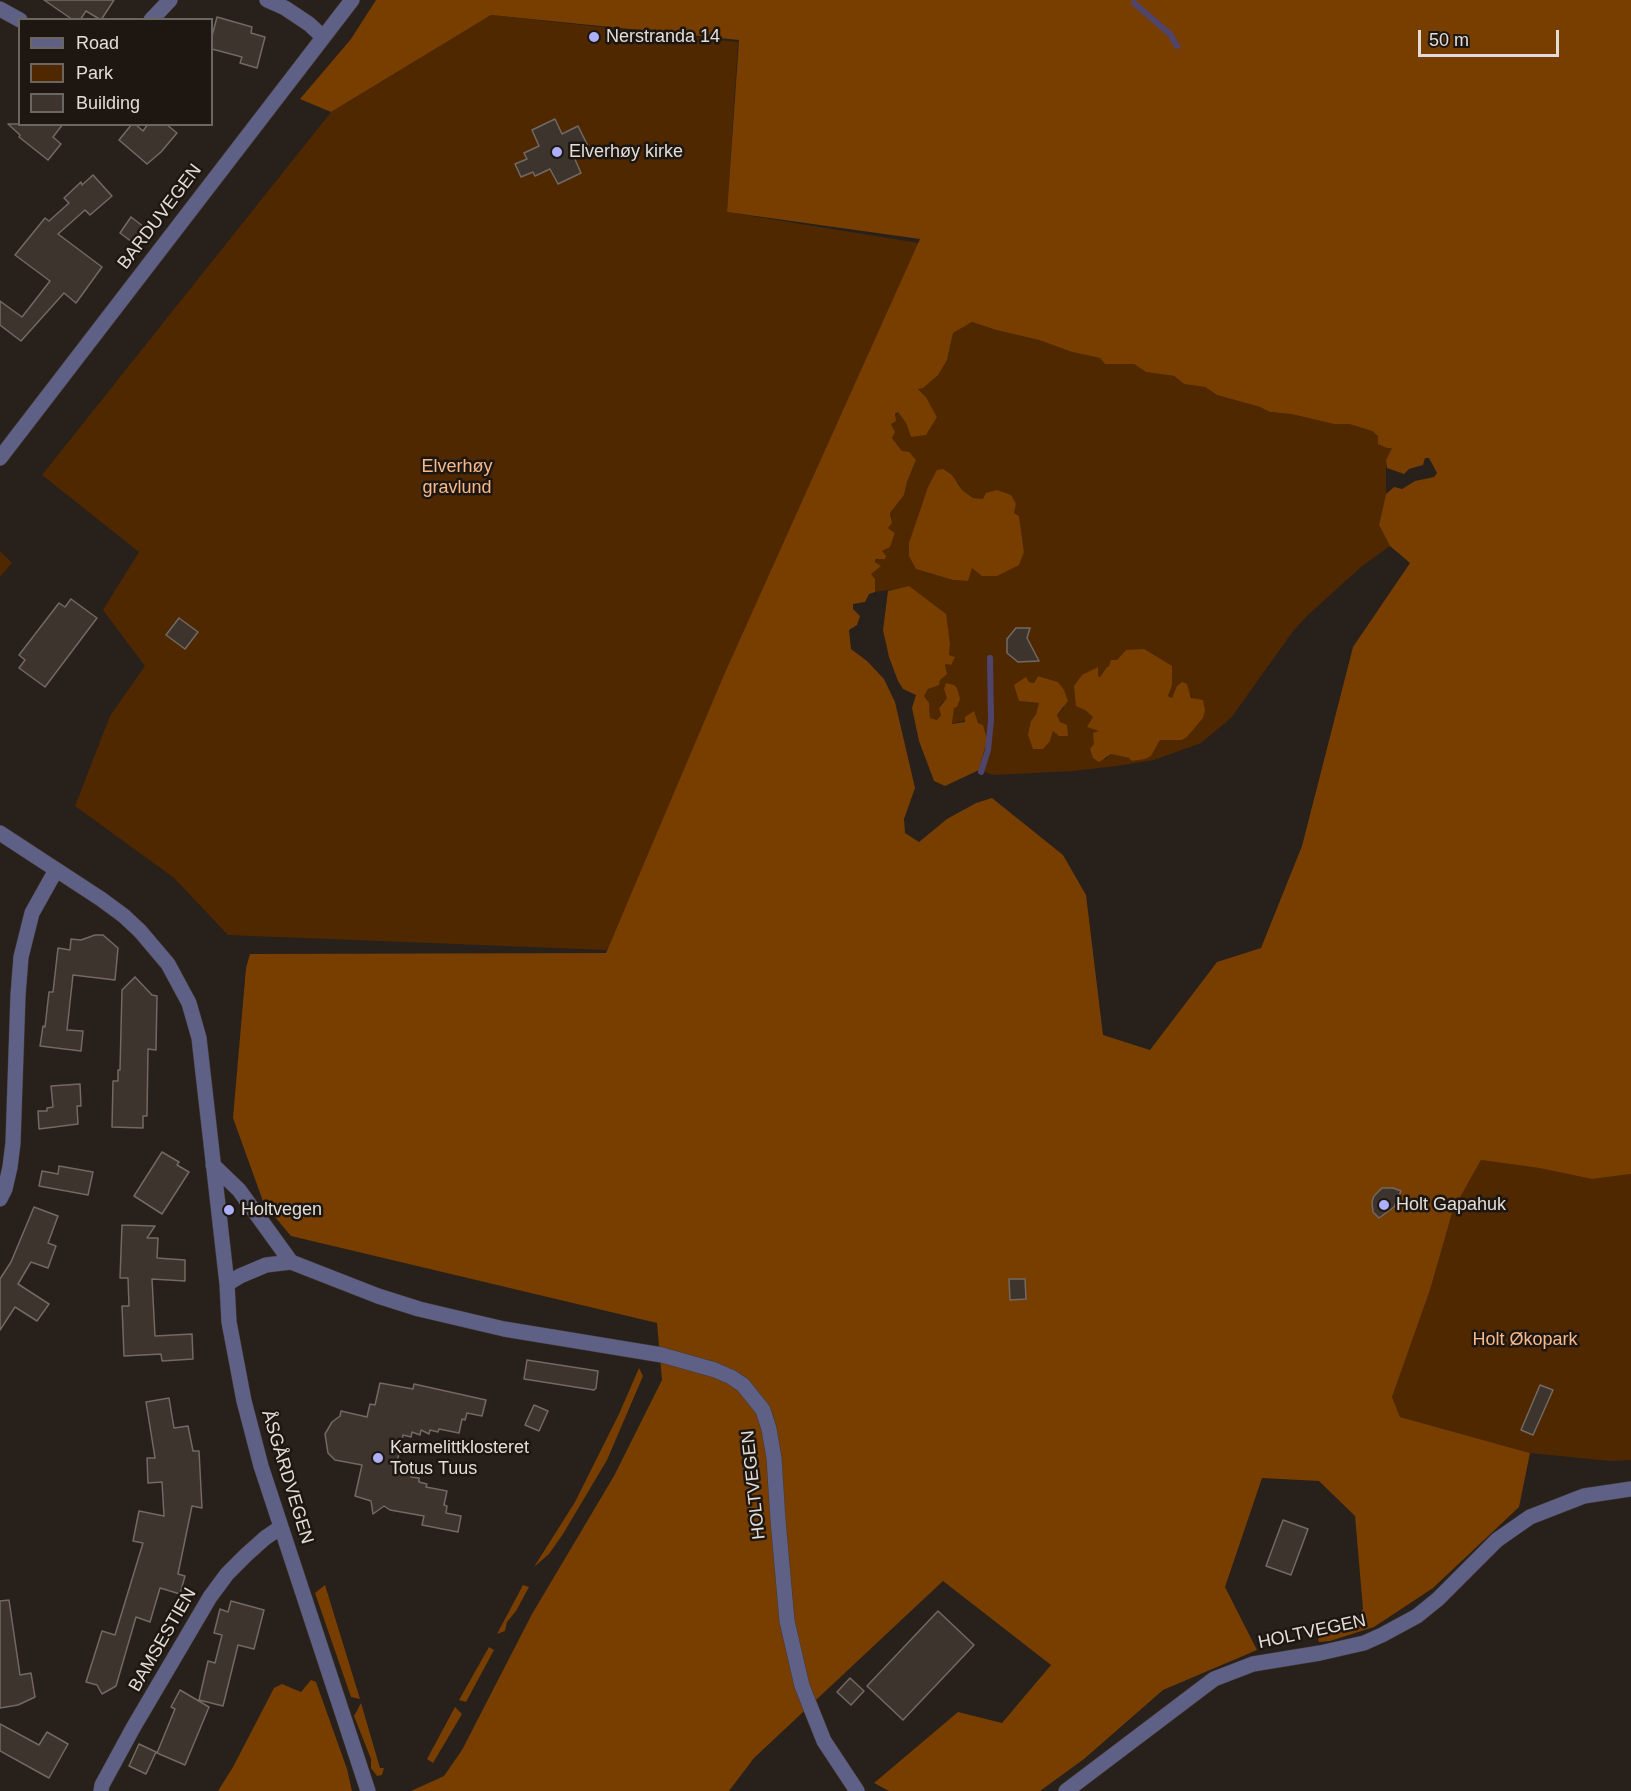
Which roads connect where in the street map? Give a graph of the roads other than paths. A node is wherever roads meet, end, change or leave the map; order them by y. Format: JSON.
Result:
{"nodes":[{"id":1,"x":170,"y":0,"type":"edge"},
{"id":2,"x":267,"y":0,"type":"edge"},
{"id":3,"x":352,"y":0,"type":"edge"},
{"id":4,"x":0,"y":9,"type":"edge"},
{"id":5,"x":153,"y":18,"type":"edge"},
{"id":6,"x":18,"y":19,"type":"edge"},
{"id":7,"x":323,"y":37,"type":"junction"},
{"id":8,"x":0,"y":458,"type":"edge"},
{"id":9,"x":0,"y":833,"type":"edge"},
{"id":10,"x":56,"y":870,"type":"junction"},
{"id":11,"x":213,"y":1165,"type":"junction"},
{"id":12,"x":0,"y":1199,"type":"edge"},
{"id":13,"x":291,"y":1262,"type":"junction"},
{"id":14,"x":227,"y":1284,"type":"junction"},
{"id":15,"x":1631,"y":1489,"type":"edge"},
{"id":16,"x":281,"y":1527,"type":"junction"},
{"id":17,"x":101,"y":1791,"type":"edge"},
{"id":18,"x":368,"y":1791,"type":"edge"},
{"id":19,"x":857,"y":1791,"type":"edge"},
{"id":20,"x":1066,"y":1791,"type":"edge"}],
"edges":[{"from":1,"to":5,"type":"street"},
{"from":2,"to":7,"type":"street"},
{"from":3,"to":7,"type":"street","name":"BARDUVEGEN"},
{"from":4,"to":6,"type":"street"},
{"from":7,"to":8,"type":"street","name":"BARDUVEGEN"},
{"from":9,"to":10,"type":"street"},
{"from":10,"to":11,"type":"street"},
{"from":10,"to":12,"type":"street"},
{"from":11,"to":13,"type":"street"},
{"from":11,"to":14,"type":"street","name":"ÅSGÅRDVEGEN"},
{"from":13,"to":14,"type":"street"},
{"from":13,"to":19,"type":"street","name":"HOLTVEGEN"},
{"from":14,"to":16,"type":"street","name":"ÅSGÅRDVEGEN"},
{"from":15,"to":20,"type":"street","name":"HOLTVEGEN"},
{"from":16,"to":17,"type":"street","name":"BAMSESTIEN"},
{"from":16,"to":18,"type":"street","name":"ÅSGÅRDVEGEN"}]}
